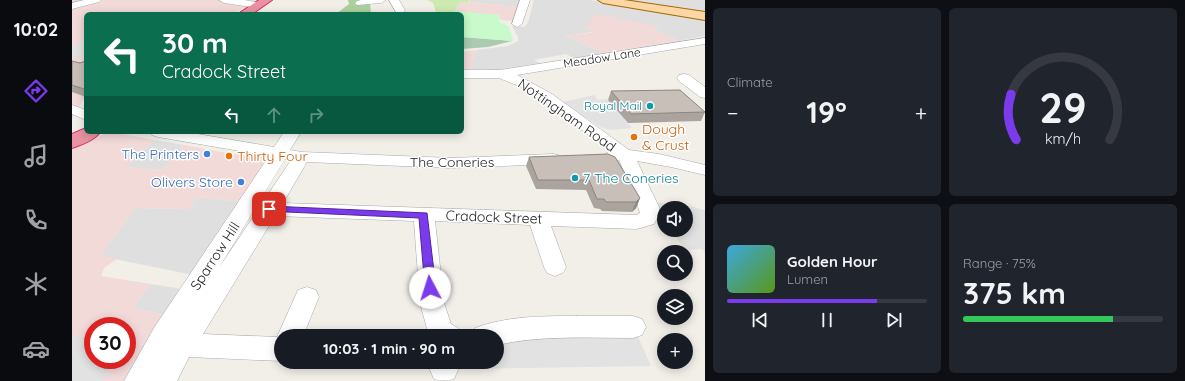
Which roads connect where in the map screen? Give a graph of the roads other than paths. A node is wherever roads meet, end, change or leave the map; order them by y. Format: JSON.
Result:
{"nodes":[{"id":1,"x":96,"y":0,"type":"edge"},
{"id":2,"x":224,"y":0,"type":"edge"},
{"id":3,"x":381,"y":0,"type":"edge"},
{"id":4,"x":394,"y":0,"type":"edge"},
{"id":5,"x":525,"y":0,"type":"edge"},
{"id":6,"x":603,"y":0,"type":"edge"},
{"id":7,"x":630,"y":2,"type":"edge"},
{"id":8,"x":263,"y":3,"type":"edge"},
{"id":9,"x":358,"y":4,"type":"edge"},
{"id":10,"x":72,"y":6,"type":"edge"},
{"id":11,"x":400,"y":10,"type":"dead end"},
{"id":12,"x":247,"y":12,"type":"edge"},
{"id":13,"x":705,"y":16,"type":"edge"},
{"id":14,"x":517,"y":24,"type":"dead end"},
{"id":15,"x":705,"y":41,"type":"edge"},
{"id":16,"x":464,"y":74,"type":"edge"},
{"id":17,"x":500,"y":74,"type":"junction"},
{"id":18,"x":684,"y":78,"type":"dead end"},
{"id":19,"x":705,"y":94,"type":"edge"},
{"id":20,"x":72,"y":109,"type":"edge"},
{"id":21,"x":84,"y":113,"type":"edge"},
{"id":22,"x":84,"y":125,"type":"edge"},
{"id":23,"x":72,"y":130,"type":"edge"},
{"id":24,"x":87,"y":134,"type":"edge"},
{"id":25,"x":169,"y":134,"type":"edge"},
{"id":26,"x":291,"y":134,"type":"edge"},
{"id":27,"x":72,"y":142,"type":"edge"},
{"id":28,"x":280,"y":154,"type":"junction"},
{"id":29,"x":624,"y":155,"type":"junction"},
{"id":30,"x":594,"y":156,"type":"edge"},
{"id":31,"x":302,"y":157,"type":"junction"},
{"id":32,"x":572,"y":158,"type":"edge"},
{"id":33,"x":705,"y":170,"type":"edge"},
{"id":34,"x":269,"y":209,"type":"junction"},
{"id":35,"x":424,"y":215,"type":"junction"},
{"id":36,"x":538,"y":218,"type":"junction"},
{"id":37,"x":555,"y":267,"type":"dead end"},
{"id":38,"x":307,"y":297,"type":"dead end"},
{"id":39,"x":633,"y":327,"type":"dead end"},
{"id":40,"x":293,"y":329,"type":"edge"},
{"id":41,"x":441,"y":329,"type":"edge"},
{"id":42,"x":504,"y":331,"type":"edge"},
{"id":43,"x":182,"y":345,"type":"junction"},
{"id":44,"x":274,"y":349,"type":"edge"},
{"id":45,"x":138,"y":381,"type":"edge"},
{"id":46,"x":162,"y":381,"type":"edge"}],
"edges":[{"from":1,"to":10,"type":"street"},
{"from":2,"to":8,"type":"street"},
{"from":3,"to":9,"type":"street"},
{"from":4,"to":11,"type":"street"},
{"from":5,"to":14,"type":"street"},
{"from":6,"to":7,"type":"main road"},
{"from":7,"to":13,"type":"main road"},
{"from":8,"to":12,"type":"highway"},
{"from":15,"to":17,"type":"street","name":"Meadow Lane"},
{"from":16,"to":17,"type":"street"},
{"from":17,"to":29,"type":"street","name":"Nottingham Road"},
{"from":18,"to":19,"type":"street"},
{"from":20,"to":21,"type":"street"},
{"from":22,"to":23,"type":"highway"},
{"from":24,"to":27,"type":"highway"},
{"from":25,"to":28,"type":"street","name":"The Coneries"},
{"from":26,"to":28,"type":"street","name":"Sparrow Hill"},
{"from":28,"to":31,"type":"street","name":"The Coneries"},
{"from":28,"to":45,"type":"street","name":"Sparrow Hill"},
{"from":29,"to":30,"type":"street"},
{"from":29,"to":33,"type":"street","name":"Nottingham Road"},
{"from":29,"to":36,"type":"street","name":"Cradock Street"},
{"from":31,"to":32,"type":"street","name":"The Coneries"},
{"from":31,"to":34,"type":"street","name":"Sparrow Hill"},
{"from":34,"to":35,"type":"street","name":"Cradock Street"},
{"from":34,"to":43,"type":"street","name":"Sparrow Hill"},
{"from":35,"to":36,"type":"street","name":"Cradock Street"},
{"from":35,"to":41,"type":"street"},
{"from":36,"to":37,"type":"street"},
{"from":38,"to":40,"type":"street"},
{"from":39,"to":42,"type":"street"},
{"from":43,"to":44,"type":"street"},
{"from":43,"to":46,"type":"street","name":"Sparrow Hill"}]}
